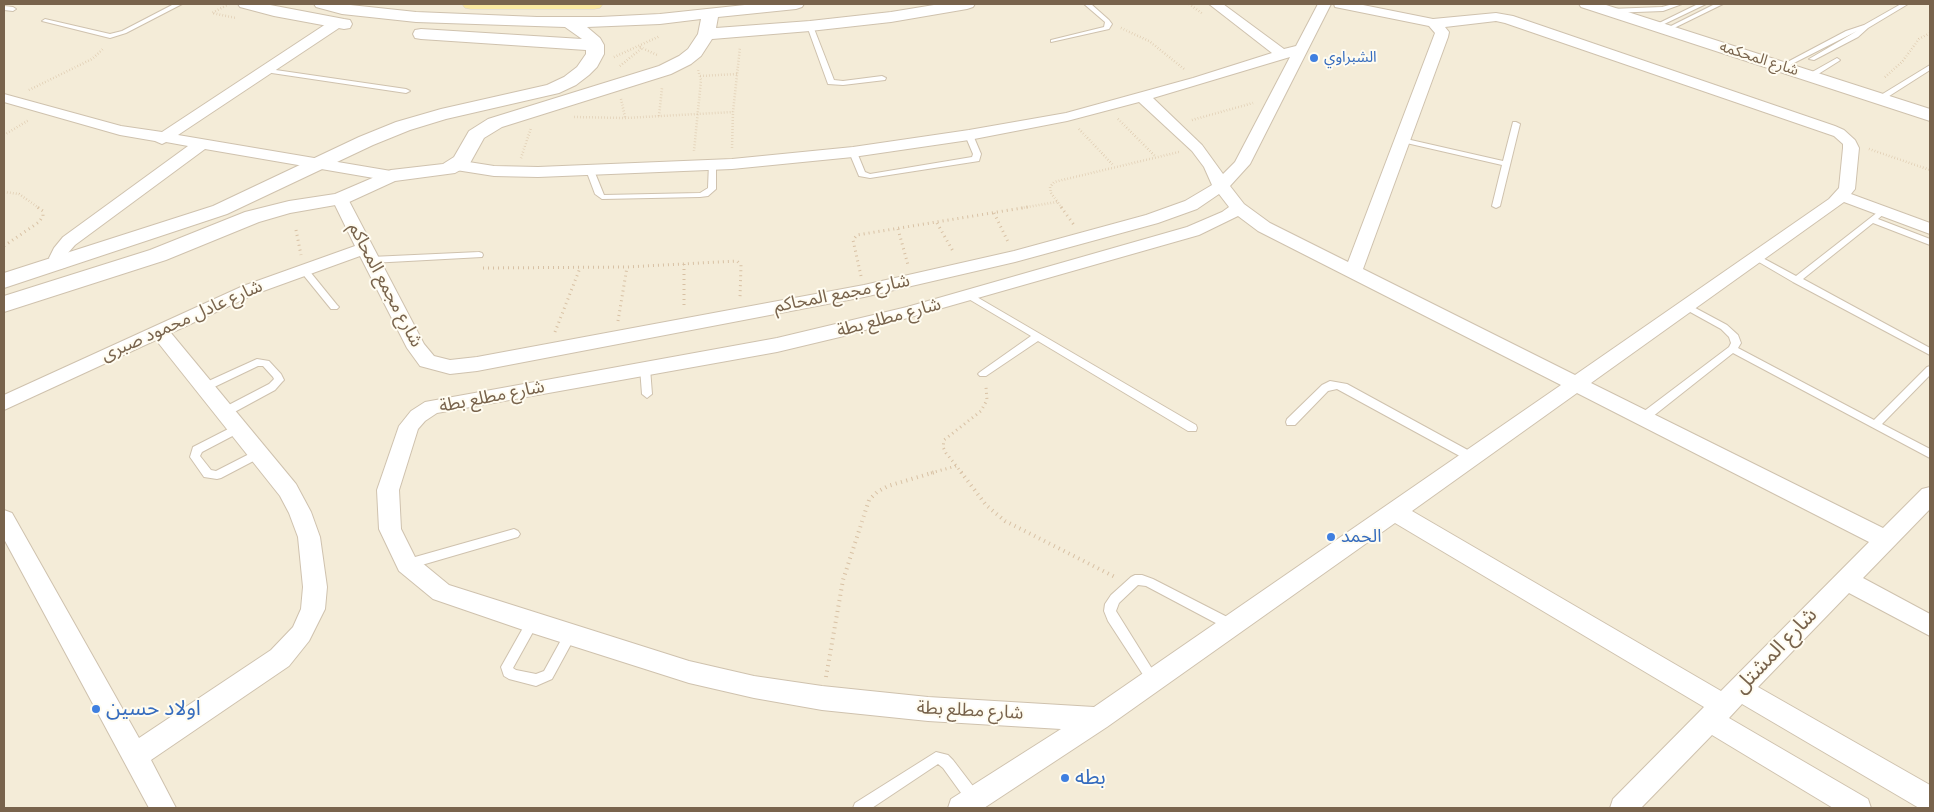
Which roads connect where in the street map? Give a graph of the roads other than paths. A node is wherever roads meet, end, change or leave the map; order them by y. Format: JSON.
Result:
{"nodes":[{"id":1,"x":180,"y":4,"type":"edge"},
{"id":2,"x":246,"y":4,"type":"edge"},
{"id":3,"x":322,"y":4,"type":"edge"},
{"id":4,"x":471,"y":4,"type":"edge"},
{"id":5,"x":594,"y":4,"type":"edge"},
{"id":6,"x":796,"y":4,"type":"edge"},
{"id":7,"x":967,"y":4,"type":"edge"},
{"id":8,"x":1087,"y":4,"type":"edge"},
{"id":9,"x":1215,"y":4,"type":"edge"},
{"id":10,"x":1324,"y":4,"type":"edge"},
{"id":11,"x":1340,"y":4,"type":"edge"},
{"id":12,"x":1587,"y":4,"type":"edge"},
{"id":13,"x":1679,"y":4,"type":"edge"},
{"id":14,"x":1702,"y":4,"type":"edge"},
{"id":15,"x":1720,"y":4,"type":"edge"},
{"id":16,"x":1905,"y":4,"type":"edge"},
{"id":17,"x":4,"y":8,"type":"edge"},
{"id":18,"x":13,"y":9,"type":"dead end"},
{"id":19,"x":1610,"y":11,"type":"junction"},
{"id":20,"x":711,"y":14,"type":"junction"},
{"id":21,"x":46,"y":22,"type":"dead end"},
{"id":22,"x":569,"y":22,"type":"junction"},
{"id":23,"x":337,"y":23,"type":"junction"},
{"id":24,"x":1433,"y":23,"type":"junction"},
{"id":25,"x":810,"y":26,"type":"junction"},
{"id":26,"x":1662,"y":28,"type":"junction"},
{"id":27,"x":706,"y":34,"type":"junction"},
{"id":28,"x":1053,"y":42,"type":"dead end"},
{"id":29,"x":595,"y":45,"type":"junction"},
{"id":30,"x":1300,"y":49,"type":"junction"},
{"id":31,"x":1282,"y":55,"type":"junction"},
{"id":32,"x":1837,"y":60,"type":"dead end"},
{"id":33,"x":1930,"y":67,"type":"edge"},
{"id":34,"x":1787,"y":69,"type":"junction"},
{"id":35,"x":265,"y":70,"type":"junction"},
{"id":36,"x":1809,"y":76,"type":"junction"},
{"id":37,"x":882,"y":78,"type":"dead end"},
{"id":38,"x":406,"y":91,"type":"dead end"},
{"id":39,"x":1142,"y":96,"type":"junction"},
{"id":40,"x":1880,"y":98,"type":"junction"},
{"id":41,"x":7,"y":99,"type":"edge"},
{"id":42,"x":529,"y":103,"type":"junction"},
{"id":43,"x":1930,"y":114,"type":"edge"},
{"id":44,"x":1516,"y":124,"type":"dead end"},
{"id":45,"x":969,"y":134,"type":"junction"},
{"id":46,"x":162,"y":139,"type":"junction"},
{"id":47,"x":1402,"y":140,"type":"junction"},
{"id":48,"x":200,"y":145,"type":"junction"},
{"id":49,"x":853,"y":152,"type":"junction"},
{"id":50,"x":317,"y":164,"type":"junction"},
{"id":51,"x":1506,"y":164,"type":"junction"},
{"id":52,"x":456,"y":166,"type":"junction"},
{"id":53,"x":712,"y":166,"type":"junction"},
{"id":54,"x":590,"y":170,"type":"junction"},
{"id":55,"x":391,"y":176,"type":"junction"},
{"id":56,"x":1221,"y":186,"type":"junction"},
{"id":57,"x":1842,"y":196,"type":"junction"},
{"id":58,"x":340,"y":199,"type":"junction"},
{"id":59,"x":1496,"y":206,"type":"dead end"},
{"id":60,"x":1238,"y":208,"type":"junction"},
{"id":61,"x":1877,"y":216,"type":"junction"},
{"id":62,"x":226,"y":217,"type":"junction"},
{"id":63,"x":1930,"y":228,"type":"edge"},
{"id":64,"x":1930,"y":242,"type":"edge"},
{"id":65,"x":368,"y":254,"type":"junction"},
{"id":66,"x":479,"y":256,"type":"dead end"},
{"id":67,"x":1756,"y":258,"type":"junction"},
{"id":68,"x":60,"y":263,"type":"junction"},
{"id":69,"x":304,"y":270,"type":"junction"},
{"id":70,"x":1353,"y":272,"type":"junction"},
{"id":71,"x":1796,"y":280,"type":"junction"},
{"id":72,"x":4,"y":281,"type":"edge"},
{"id":73,"x":970,"y":296,"type":"junction"},
{"id":74,"x":4,"y":304,"type":"edge"},
{"id":75,"x":1686,"y":306,"type":"junction"},
{"id":76,"x":334,"y":307,"type":"dead end"},
{"id":77,"x":160,"y":331,"type":"junction"},
{"id":78,"x":1038,"y":336,"type":"junction"},
{"id":79,"x":1732,"y":348,"type":"junction"},
{"id":80,"x":1930,"y":352,"type":"edge"},
{"id":81,"x":645,"y":368,"type":"junction"},
{"id":82,"x":1930,"y":369,"type":"edge"},
{"id":83,"x":983,"y":374,"type":"road end"},
{"id":84,"x":1576,"y":384,"type":"junction"},
{"id":85,"x":205,"y":387,"type":"junction"},
{"id":86,"x":647,"y":394,"type":"dead end"},
{"id":87,"x":4,"y":403,"type":"edge"},
{"id":88,"x":1644,"y":418,"type":"junction"},
{"id":89,"x":232,"y":420,"type":"junction"},
{"id":90,"x":1291,"y":422,"type":"dead end"},
{"id":91,"x":1875,"y":425,"type":"junction"},
{"id":92,"x":1192,"y":428,"type":"dead end"},
{"id":93,"x":259,"y":453,"type":"junction"},
{"id":94,"x":1930,"y":454,"type":"edge"},
{"id":95,"x":1471,"y":457,"type":"junction"},
{"id":96,"x":1930,"y":495,"type":"edge"},
{"id":97,"x":1394,"y":511,"type":"junction"},
{"id":98,"x":4,"y":519,"type":"edge"},
{"id":99,"x":514,"y":534,"type":"dead end"},
{"id":100,"x":1886,"y":540,"type":"junction"},
{"id":101,"x":407,"y":564,"type":"junction"},
{"id":102,"x":1846,"y":580,"type":"junction"},
{"id":103,"x":532,"y":623,"type":"junction"},
{"id":104,"x":1231,"y":625,"type":"junction"},
{"id":105,"x":1930,"y":626,"type":"edge"},
{"id":106,"x":570,"y":635,"type":"junction"},
{"id":107,"x":1154,"y":680,"type":"junction"},
{"id":108,"x":1724,"y":705,"type":"junction"},
{"id":109,"x":1098,"y":719,"type":"junction"},
{"id":110,"x":134,"y":756,"type":"junction"},
{"id":111,"x":1930,"y":800,"type":"edge"},
{"id":112,"x":968,"y":804,"type":"edge"},
{"id":113,"x":163,"y":808,"type":"edge"},
{"id":114,"x":860,"y":808,"type":"edge"},
{"id":115,"x":1623,"y":808,"type":"edge"},
{"id":116,"x":1858,"y":808,"type":"edge"}],
"edges":[{"from":1,"to":21,"type":"lane"},
{"from":2,"to":23,"type":"street"},
{"from":3,"to":22,"type":"street"},
{"from":4,"to":5,"type":"main road"},
{"from":6,"to":20,"type":"street"},
{"from":7,"to":25,"type":"street"},
{"from":8,"to":28,"type":"lane"},
{"from":9,"to":31,"type":"street"},
{"from":10,"to":30,"type":"street","name":"شارع مجمع المحاكم"},
{"from":11,"to":24,"type":"street"},
{"from":12,"to":19,"type":"street","name":"شارع المحكمه"},
{"from":13,"to":19,"type":"lane"},
{"from":14,"to":26,"type":"lane"},
{"from":15,"to":26,"type":"lane"},
{"from":16,"to":34,"type":"lane"},
{"from":17,"to":18,"type":"lane"},
{"from":19,"to":26,"type":"street","name":"شارع المحكمه"},
{"from":20,"to":22,"type":"street"},
{"from":20,"to":27,"type":"street"},
{"from":22,"to":29,"type":"street"},
{"from":23,"to":29,"type":"street"},
{"from":23,"to":35,"type":"street"},
{"from":24,"to":47,"type":"street"},
{"from":24,"to":57,"type":"street"},
{"from":25,"to":27,"type":"street"},
{"from":25,"to":37,"type":"lane"},
{"from":26,"to":34,"type":"street","name":"شارع المحكمه"},
{"from":27,"to":42,"type":"street"},
{"from":29,"to":42,"type":"street"},
{"from":30,"to":31,"type":"street"},
{"from":30,"to":56,"type":"street","name":"شارع مجمع المحاكم"},
{"from":31,"to":39,"type":"street"},
{"from":32,"to":36,"type":"lane"},
{"from":33,"to":40,"type":"lane"},
{"from":34,"to":36,"type":"street","name":"شارع المحكمه"},
{"from":35,"to":38,"type":"lane"},
{"from":35,"to":46,"type":"street"},
{"from":36,"to":40,"type":"street","name":"شارع المحكمه"},
{"from":39,"to":45,"type":"street"},
{"from":39,"to":56,"type":"street"},
{"from":40,"to":43,"type":"street","name":"شارع المحكمه"},
{"from":41,"to":46,"type":"street"},
{"from":42,"to":50,"type":"street"},
{"from":42,"to":52,"type":"street"},
{"from":44,"to":51,"type":"lane"},
{"from":45,"to":49,"type":"street"},
{"from":45,"to":49,"type":"lane"},
{"from":46,"to":48,"type":"street"},
{"from":47,"to":51,"type":"lane"},
{"from":47,"to":70,"type":"street"},
{"from":48,"to":50,"type":"street"},
{"from":48,"to":68,"type":"street"},
{"from":49,"to":53,"type":"street"},
{"from":50,"to":55,"type":"street"},
{"from":50,"to":62,"type":"street"},
{"from":51,"to":59,"type":"lane"},
{"from":52,"to":54,"type":"street"},
{"from":52,"to":55,"type":"street"},
{"from":53,"to":54,"type":"street"},
{"from":53,"to":54,"type":"lane"},
{"from":55,"to":58,"type":"street"},
{"from":56,"to":60,"type":"street"},
{"from":56,"to":65,"type":"street","name":"شارع مجمع المحاكم"},
{"from":57,"to":61,"type":"street"},
{"from":57,"to":67,"type":"street"},
{"from":58,"to":62,"type":"street"},
{"from":58,"to":65,"type":"street","name":"شارع مجمع المحاكم"},
{"from":60,"to":70,"type":"street"},
{"from":60,"to":73,"type":"street","name":"شارع مطلع بطة"},
{"from":61,"to":63,"type":"street"},
{"from":61,"to":64,"type":"lane"},
{"from":61,"to":71,"type":"lane"},
{"from":62,"to":68,"type":"street"},
{"from":62,"to":74,"type":"street"},
{"from":65,"to":66,"type":"lane"},
{"from":65,"to":69,"type":"street","name":"شارع عادل محمود صبرى"},
{"from":67,"to":71,"type":"lane"},
{"from":67,"to":75,"type":"street"},
{"from":68,"to":72,"type":"street"},
{"from":69,"to":76,"type":"lane"},
{"from":69,"to":77,"type":"street","name":"شارع عادل محمود صبرى"},
{"from":70,"to":84,"type":"street"},
{"from":71,"to":80,"type":"lane"},
{"from":73,"to":78,"type":"lane"},
{"from":73,"to":81,"type":"street","name":"شارع مطلع بطة"},
{"from":75,"to":79,"type":"lane"},
{"from":75,"to":84,"type":"street"},
{"from":77,"to":85,"type":"street"},
{"from":77,"to":87,"type":"street","name":"شارع عادل محمود صبرى"},
{"from":78,"to":83,"type":"lane"},
{"from":78,"to":92,"type":"lane"},
{"from":79,"to":88,"type":"lane"},
{"from":79,"to":91,"type":"lane"},
{"from":81,"to":86,"type":"lane"},
{"from":81,"to":101,"type":"street","name":"شارع مطلع بطة"},
{"from":82,"to":91,"type":"lane"},
{"from":84,"to":88,"type":"street"},
{"from":84,"to":95,"type":"street"},
{"from":85,"to":89,"type":"street"},
{"from":85,"to":89,"type":"lane"},
{"from":88,"to":100,"type":"street"},
{"from":89,"to":93,"type":"street"},
{"from":89,"to":93,"type":"lane"},
{"from":90,"to":95,"type":"lane"},
{"from":91,"to":94,"type":"lane"},
{"from":93,"to":110,"type":"street"},
{"from":95,"to":97,"type":"street"},
{"from":96,"to":100,"type":"street","name":"شارع المشتل"},
{"from":97,"to":104,"type":"street"},
{"from":97,"to":108,"type":"street"},
{"from":98,"to":110,"type":"street"},
{"from":99,"to":101,"type":"lane"},
{"from":100,"to":102,"type":"street","name":"شارع المشتل"},
{"from":101,"to":103,"type":"street","name":"شارع مطلع بطة"},
{"from":102,"to":105,"type":"street"},
{"from":102,"to":108,"type":"street","name":"شارع المشتل"},
{"from":103,"to":106,"type":"street","name":"شارع مطلع بطة"},
{"from":103,"to":106,"type":"lane"},
{"from":104,"to":107,"type":"street"},
{"from":104,"to":107,"type":"lane"},
{"from":106,"to":109,"type":"street","name":"شارع مطلع بطة"},
{"from":107,"to":109,"type":"street"},
{"from":108,"to":111,"type":"street"},
{"from":108,"to":115,"type":"street","name":"شارع المشتل"},
{"from":108,"to":116,"type":"street"},
{"from":109,"to":112,"type":"street"},
{"from":110,"to":113,"type":"street"},
{"from":112,"to":114,"type":"lane"}]}
